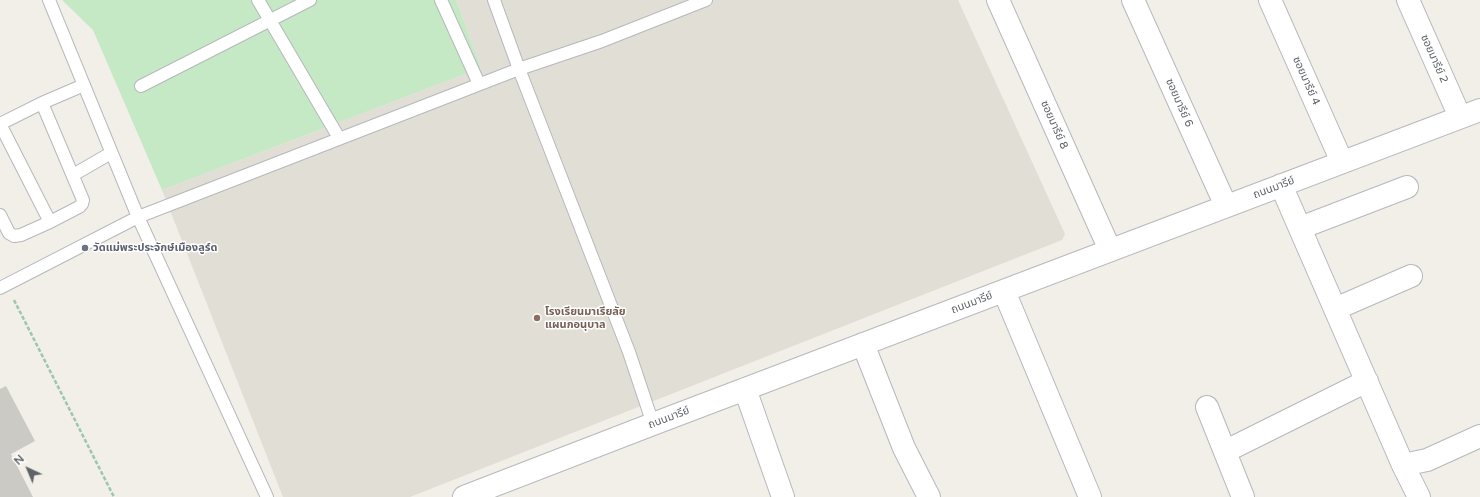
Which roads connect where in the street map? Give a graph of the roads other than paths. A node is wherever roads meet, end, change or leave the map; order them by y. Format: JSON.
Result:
{"nodes":[{"id":1,"x":49,"y":0,"type":"edge"},
{"id":2,"x":258,"y":0,"type":"edge"},
{"id":3,"x":310,"y":0,"type":"edge"},
{"id":4,"x":441,"y":0,"type":"edge"},
{"id":5,"x":494,"y":0,"type":"edge"},
{"id":6,"x":706,"y":0,"type":"edge"},
{"id":7,"x":998,"y":0,"type":"edge"},
{"id":8,"x":1133,"y":0,"type":"edge"},
{"id":9,"x":1270,"y":0,"type":"edge"},
{"id":10,"x":1408,"y":0,"type":"edge"},
{"id":11,"x":269,"y":21,"type":"junction"},
{"id":12,"x":520,"y":69,"type":"junction"},
{"id":13,"x":478,"y":84,"type":"junction"},
{"id":14,"x":84,"y":85,"type":"junction"},
{"id":15,"x":141,"y":86,"type":"dead end"},
{"id":16,"x":42,"y":103,"type":"junction"},
{"id":17,"x":1470,"y":113,"type":"edge"},
{"id":18,"x":0,"y":124,"type":"edge"},
{"id":19,"x":339,"y":138,"type":"junction"},
{"id":20,"x":111,"y":153,"type":"junction"},
{"id":21,"x":1342,"y":162,"type":"junction"},
{"id":22,"x":73,"y":175,"type":"junction"},
{"id":23,"x":1281,"y":185,"type":"junction"},
{"id":24,"x":1407,"y":187,"type":"dead end"},
{"id":25,"x":1226,"y":206,"type":"junction"},
{"id":26,"x":0,"y":215,"type":"edge"},
{"id":27,"x":138,"y":217,"type":"junction"},
{"id":28,"x":50,"y":222,"type":"junction"},
{"id":29,"x":1300,"y":228,"type":"junction"},
{"id":30,"x":1110,"y":250,"type":"junction"},
{"id":31,"x":1411,"y":276,"type":"dead end"},
{"id":32,"x":3,"y":286,"type":"edge"},
{"id":33,"x":1004,"y":290,"type":"junction"},
{"id":34,"x":1335,"y":309,"type":"junction"},
{"id":35,"x":864,"y":344,"type":"junction"},
{"id":36,"x":1367,"y":381,"type":"junction"},
{"id":37,"x":745,"y":389,"type":"junction"},
{"id":38,"x":1207,"y":407,"type":"dead end"},
{"id":39,"x":653,"y":424,"type":"junction"},
{"id":40,"x":1480,"y":436,"type":"edge"},
{"id":41,"x":1226,"y":451,"type":"junction"},
{"id":42,"x":1403,"y":465,"type":"junction"},
{"id":43,"x":267,"y":497,"type":"edge"},
{"id":44,"x":464,"y":497,"type":"edge"},
{"id":45,"x":783,"y":497,"type":"edge"},
{"id":46,"x":929,"y":497,"type":"edge"},
{"id":47,"x":1090,"y":497,"type":"edge"},
{"id":48,"x":1243,"y":497,"type":"edge"},
{"id":49,"x":1419,"y":497,"type":"edge"}],
"edges":[{"from":1,"to":14,"type":"lane"},
{"from":2,"to":11,"type":"lane"},
{"from":3,"to":11,"type":"lane"},
{"from":4,"to":13,"type":"lane"},
{"from":5,"to":12,"type":"lane"},
{"from":6,"to":12,"type":"lane"},
{"from":7,"to":30,"type":"street","name":"ซอยมารีย์ 8"},
{"from":8,"to":25,"type":"street","name":"ซอยมารีย์ 6"},
{"from":9,"to":21,"type":"street","name":"ซอยมารีย์ 4"},
{"from":10,"to":17,"type":"street","name":"ซอยมารีย์ 2"},
{"from":11,"to":15,"type":"lane"},
{"from":11,"to":19,"type":"lane"},
{"from":12,"to":13,"type":"lane"},
{"from":12,"to":39,"type":"lane"},
{"from":13,"to":19,"type":"lane"},
{"from":14,"to":16,"type":"lane"},
{"from":14,"to":20,"type":"lane"},
{"from":16,"to":18,"type":"lane"},
{"from":16,"to":22,"type":"lane"},
{"from":17,"to":21,"type":"street","name":"ถนนมารีย์"},
{"from":18,"to":28,"type":"lane"},
{"from":19,"to":27,"type":"lane"},
{"from":20,"to":22,"type":"lane"},
{"from":20,"to":27,"type":"lane"},
{"from":21,"to":23,"type":"street","name":"ถนนมารีย์"},
{"from":22,"to":28,"type":"lane"},
{"from":23,"to":25,"type":"street","name":"ถนนมารีย์"},
{"from":23,"to":29,"type":"street"},
{"from":24,"to":29,"type":"street"},
{"from":25,"to":30,"type":"street","name":"ถนนมารีย์"},
{"from":26,"to":28,"type":"lane"},
{"from":27,"to":32,"type":"lane"},
{"from":27,"to":43,"type":"lane"},
{"from":29,"to":34,"type":"street"},
{"from":30,"to":33,"type":"street","name":"ถนนมารีย์"},
{"from":31,"to":34,"type":"street"},
{"from":33,"to":35,"type":"street","name":"ถนนมารีย์"},
{"from":33,"to":47,"type":"street"},
{"from":34,"to":36,"type":"street"},
{"from":35,"to":37,"type":"street","name":"ถนนมารีย์"},
{"from":35,"to":46,"type":"street"},
{"from":36,"to":41,"type":"street"},
{"from":36,"to":42,"type":"street"},
{"from":37,"to":39,"type":"street","name":"ถนนมารีย์"},
{"from":37,"to":45,"type":"street"},
{"from":38,"to":41,"type":"street"},
{"from":39,"to":44,"type":"street","name":"ถนนมารีย์"},
{"from":40,"to":42,"type":"street"},
{"from":41,"to":48,"type":"street"},
{"from":42,"to":49,"type":"street"}]}
